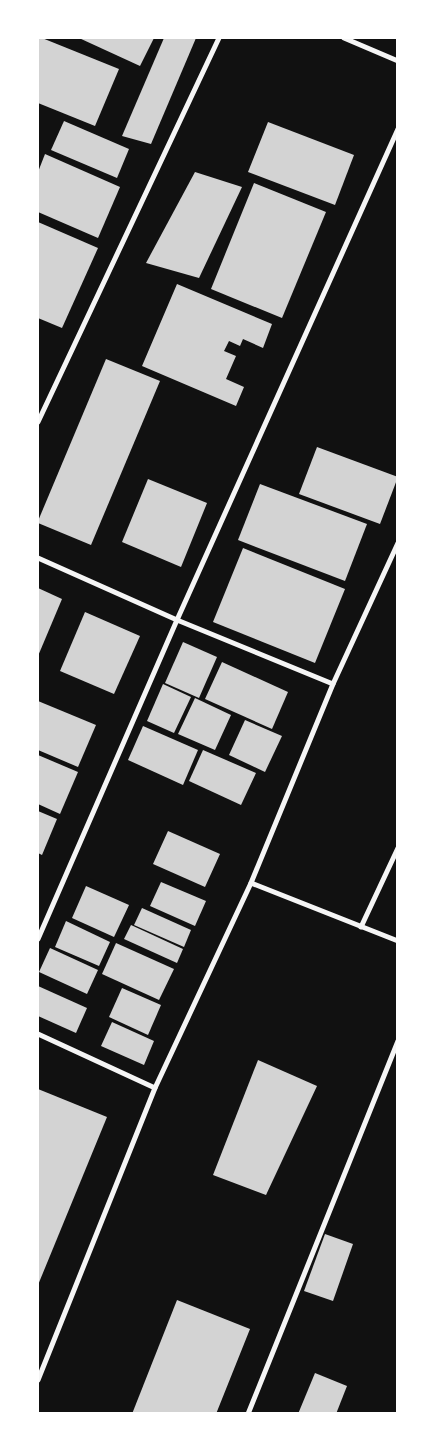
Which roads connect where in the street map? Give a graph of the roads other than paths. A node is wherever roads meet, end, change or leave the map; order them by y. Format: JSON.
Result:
{"nodes":[{"id":1,"x":218,"y":38,"type":"edge"},
{"id":2,"x":344,"y":38,"type":"edge"},
{"id":3,"x":398,"y":61,"type":"edge"},
{"id":4,"x":398,"y":129,"type":"edge"},
{"id":5,"x":38,"y":422,"type":"edge"},
{"id":6,"x":398,"y":543,"type":"edge"},
{"id":7,"x":38,"y":558,"type":"edge"},
{"id":8,"x":177,"y":620,"type":"junction"},
{"id":9,"x":333,"y":684,"type":"junction"},
{"id":10,"x":398,"y":848,"type":"edge"},
{"id":11,"x":251,"y":883,"type":"junction"},
{"id":12,"x":361,"y":926,"type":"junction"},
{"id":13,"x":38,"y":939,"type":"edge"},
{"id":14,"x":398,"y":941,"type":"edge"},
{"id":15,"x":38,"y":1034,"type":"edge"},
{"id":16,"x":398,"y":1041,"type":"edge"},
{"id":17,"x":155,"y":1088,"type":"junction"},
{"id":18,"x":38,"y":1380,"type":"edge"},
{"id":19,"x":248,"y":1414,"type":"edge"}],
"edges":[{"from":1,"to":5,"type":"street"},
{"from":2,"to":3,"type":"street"},
{"from":4,"to":8,"type":"street"},
{"from":6,"to":9,"type":"street"},
{"from":7,"to":8,"type":"street"},
{"from":8,"to":9,"type":"street"},
{"from":8,"to":13,"type":"street"},
{"from":9,"to":11,"type":"street"},
{"from":10,"to":12,"type":"street"},
{"from":11,"to":12,"type":"street"},
{"from":11,"to":17,"type":"street"},
{"from":12,"to":14,"type":"street"},
{"from":15,"to":17,"type":"street"},
{"from":16,"to":19,"type":"street"},
{"from":17,"to":18,"type":"street"}]}
